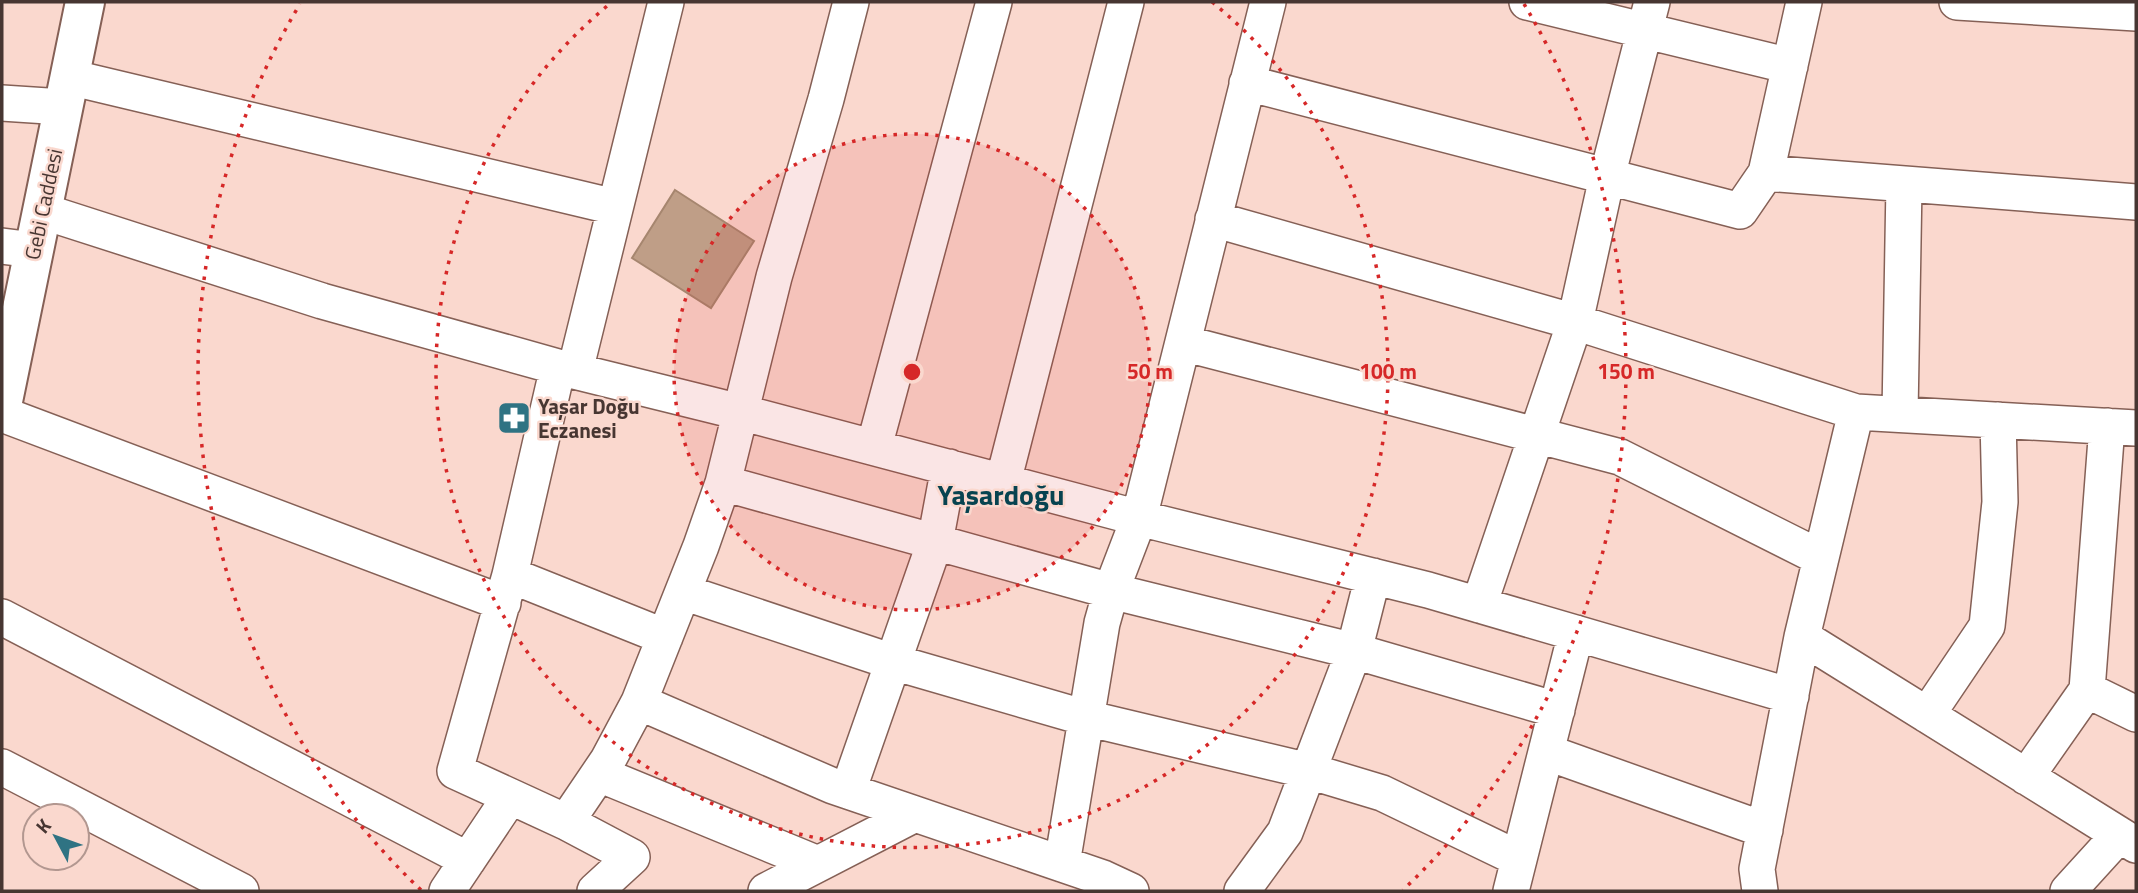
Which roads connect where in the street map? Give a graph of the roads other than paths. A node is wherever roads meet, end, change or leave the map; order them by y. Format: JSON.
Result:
{"nodes":[{"id":1,"x":85,"y":2,"type":"edge"},
{"id":2,"x":666,"y":2,"type":"edge"},
{"id":3,"x":851,"y":2,"type":"edge"},
{"id":4,"x":994,"y":2,"type":"edge"},
{"id":5,"x":1126,"y":2,"type":"edge"},
{"id":6,"x":1268,"y":2,"type":"edge"},
{"id":7,"x":1527,"y":2,"type":"edge"},
{"id":8,"x":1804,"y":2,"type":"edge"},
{"id":9,"x":1974,"y":2,"type":"edge"},
{"id":10,"x":2136,"y":13,"type":"edge"},
{"id":11,"x":1649,"y":16,"type":"edge"},
{"id":12,"x":1790,"y":66,"type":"junction"},
{"id":13,"x":1247,"y":83,"type":"junction"},
{"id":14,"x":66,"y":92,"type":"junction"},
{"id":15,"x":2,"y":103,"type":"edge"},
{"id":16,"x":1766,"y":173,"type":"junction"},
{"id":17,"x":1607,"y":177,"type":"junction"},
{"id":18,"x":1904,"y":184,"type":"junction"},
{"id":19,"x":2136,"y":202,"type":"edge"},
{"id":20,"x":615,"y":207,"type":"junction"},
{"id":21,"x":42,"y":211,"type":"junction"},
{"id":22,"x":1213,"y":219,"type":"junction"},
{"id":23,"x":18,"y":248,"type":"edge"},
{"id":24,"x":1575,"y":321,"type":"junction"},
{"id":25,"x":1182,"y":343,"type":"junction"},
{"id":26,"x":566,"y":369,"type":"junction"},
{"id":27,"x":2,"y":406,"type":"edge"},
{"id":28,"x":740,"y":412,"type":"junction"},
{"id":29,"x":1856,"y":412,"type":"junction"},
{"id":30,"x":2,"y":414,"type":"edge"},
{"id":31,"x":1900,"y":414,"type":"junction"},
{"id":32,"x":1998,"y":420,"type":"junction"},
{"id":33,"x":2122,"y":427,"type":"edge"},
{"id":34,"x":1536,"y":436,"type":"junction"},
{"id":35,"x":874,"y":447,"type":"junction"},
{"id":36,"x":949,"y":467,"type":"junction"},
{"id":37,"x":1003,"y":482,"type":"junction"},
{"id":38,"x":723,"y":483,"type":"junction"},
{"id":39,"x":1139,"y":518,"type":"junction"},
{"id":40,"x":935,"y":542,"type":"junction"},
{"id":41,"x":1821,"y":558,"type":"junction"},
{"id":42,"x":1373,"y":576,"type":"junction"},
{"id":43,"x":506,"y":589,"type":"junction"},
{"id":44,"x":1111,"y":591,"type":"junction"},
{"id":45,"x":683,"y":592,"type":"junction"},
{"id":46,"x":1479,"y":605,"type":"junction"},
{"id":47,"x":2,"y":617,"type":"edge"},
{"id":48,"x":1576,"y":633,"type":"junction"},
{"id":49,"x":665,"y":637,"type":"junction"},
{"id":50,"x":1802,"y":637,"type":"junction"},
{"id":51,"x":1354,"y":651,"type":"junction"},
{"id":52,"x":893,"y":662,"type":"junction"},
{"id":53,"x":2087,"y":690,"type":"junction"},
{"id":54,"x":1791,"y":696,"type":"junction"},
{"id":55,"x":639,"y":702,"type":"junction"},
{"id":56,"x":1557,"y":710,"type":"junction"},
{"id":57,"x":2136,"y":714,"type":"edge"},
{"id":58,"x":1927,"y":715,"type":"junction"},
{"id":59,"x":1087,"y":718,"type":"junction"},
{"id":60,"x":1546,"y":752,"type":"junction"},
{"id":61,"x":2,"y":767,"type":"edge"},
{"id":62,"x":1309,"y":771,"type":"junction"},
{"id":63,"x":599,"y":774,"type":"junction"},
{"id":64,"x":2026,"y":777,"type":"junction"},
{"id":65,"x":848,"y":791,"type":"junction"},
{"id":66,"x":510,"y":797,"type":"junction"},
{"id":67,"x":915,"y":814,"type":"junction"},
{"id":68,"x":566,"y":822,"type":"junction"},
{"id":69,"x":1765,"y":830,"type":"junction"},
{"id":70,"x":2128,"y":840,"type":"edge"},
{"id":71,"x":468,"y":860,"type":"junction"},
{"id":72,"x":1062,"y":864,"type":"junction"},
{"id":73,"x":1515,"y":875,"type":"edge"},
{"id":74,"x":792,"y":881,"type":"edge"},
{"id":75,"x":241,"y":891,"type":"edge"},
{"id":76,"x":447,"y":891,"type":"edge"},
{"id":77,"x":595,"y":891,"type":"edge"},
{"id":78,"x":1131,"y":891,"type":"edge"},
{"id":79,"x":1242,"y":891,"type":"edge"},
{"id":80,"x":1760,"y":891,"type":"edge"},
{"id":81,"x":2068,"y":891,"type":"edge"}],
"edges":[{"from":1,"to":14,"type":"main road","name":"Gebi Caddesi"},
{"from":2,"to":20,"type":"street"},
{"from":3,"to":28,"type":"street"},
{"from":4,"to":35,"type":"street"},
{"from":5,"to":37,"type":"street"},
{"from":6,"to":13,"type":"street"},
{"from":7,"to":11,"type":"street"},
{"from":8,"to":12,"type":"street"},
{"from":9,"to":10,"type":"street"},
{"from":11,"to":12,"type":"street"},
{"from":11,"to":17,"type":"street"},
{"from":12,"to":16,"type":"street"},
{"from":13,"to":17,"type":"street"},
{"from":13,"to":22,"type":"street"},
{"from":14,"to":15,"type":"street"},
{"from":14,"to":20,"type":"street"},
{"from":14,"to":21,"type":"main road","name":"Gebi Caddesi"},
{"from":16,"to":17,"type":"street"},
{"from":16,"to":18,"type":"street"},
{"from":17,"to":24,"type":"street"},
{"from":18,"to":19,"type":"street"},
{"from":18,"to":31,"type":"street"},
{"from":20,"to":26,"type":"street"},
{"from":21,"to":23,"type":"main road","name":"Gebi Caddesi"},
{"from":21,"to":26,"type":"street"},
{"from":22,"to":24,"type":"street"},
{"from":22,"to":25,"type":"street"},
{"from":23,"to":27,"type":"main road","name":"Gebi Caddesi"},
{"from":24,"to":29,"type":"street"},
{"from":24,"to":34,"type":"street"},
{"from":25,"to":34,"type":"street"},
{"from":25,"to":39,"type":"street"},
{"from":26,"to":28,"type":"street"},
{"from":26,"to":43,"type":"street"},
{"from":28,"to":35,"type":"street"},
{"from":28,"to":38,"type":"street"},
{"from":29,"to":31,"type":"street"},
{"from":29,"to":41,"type":"street"},
{"from":30,"to":43,"type":"street"},
{"from":31,"to":32,"type":"street"},
{"from":32,"to":33,"type":"street"},
{"from":32,"to":58,"type":"street"},
{"from":33,"to":53,"type":"street"},
{"from":34,"to":41,"type":"street"},
{"from":34,"to":46,"type":"street"},
{"from":35,"to":36,"type":"street"},
{"from":36,"to":37,"type":"street"},
{"from":36,"to":40,"type":"street"},
{"from":37,"to":39,"type":"street"},
{"from":38,"to":40,"type":"street"},
{"from":38,"to":45,"type":"street"},
{"from":39,"to":42,"type":"street"},
{"from":39,"to":44,"type":"street"},
{"from":40,"to":44,"type":"street"},
{"from":40,"to":52,"type":"street"},
{"from":41,"to":50,"type":"street"},
{"from":42,"to":46,"type":"street"},
{"from":42,"to":51,"type":"street"},
{"from":43,"to":49,"type":"street"},
{"from":43,"to":66,"type":"street"},
{"from":44,"to":51,"type":"street"},
{"from":44,"to":59,"type":"street"},
{"from":45,"to":49,"type":"street"},
{"from":45,"to":52,"type":"street"},
{"from":46,"to":48,"type":"street"},
{"from":47,"to":71,"type":"street"},
{"from":48,"to":54,"type":"street"},
{"from":48,"to":56,"type":"street"},
{"from":49,"to":55,"type":"street"},
{"from":50,"to":54,"type":"street"},
{"from":50,"to":58,"type":"street"},
{"from":51,"to":56,"type":"street"},
{"from":51,"to":62,"type":"street"},
{"from":52,"to":59,"type":"street"},
{"from":52,"to":65,"type":"street"},
{"from":53,"to":57,"type":"street"},
{"from":53,"to":64,"type":"street"},
{"from":54,"to":69,"type":"street"},
{"from":55,"to":63,"type":"street"},
{"from":55,"to":65,"type":"street"},
{"from":56,"to":60,"type":"street"},
{"from":58,"to":64,"type":"street"},
{"from":59,"to":62,"type":"street"},
{"from":59,"to":72,"type":"street"},
{"from":60,"to":69,"type":"street"},
{"from":60,"to":73,"type":"street"},
{"from":61,"to":75,"type":"street"},
{"from":62,"to":73,"type":"street"},
{"from":62,"to":79,"type":"street"},
{"from":63,"to":68,"type":"street"},
{"from":63,"to":74,"type":"street"},
{"from":64,"to":70,"type":"street"},
{"from":65,"to":67,"type":"street"},
{"from":66,"to":68,"type":"street"},
{"from":66,"to":71,"type":"street"},
{"from":67,"to":72,"type":"street"},
{"from":67,"to":74,"type":"street"},
{"from":68,"to":77,"type":"street"},
{"from":69,"to":80,"type":"street"},
{"from":70,"to":81,"type":"street"},
{"from":71,"to":76,"type":"street"},
{"from":72,"to":78,"type":"street"}]}
